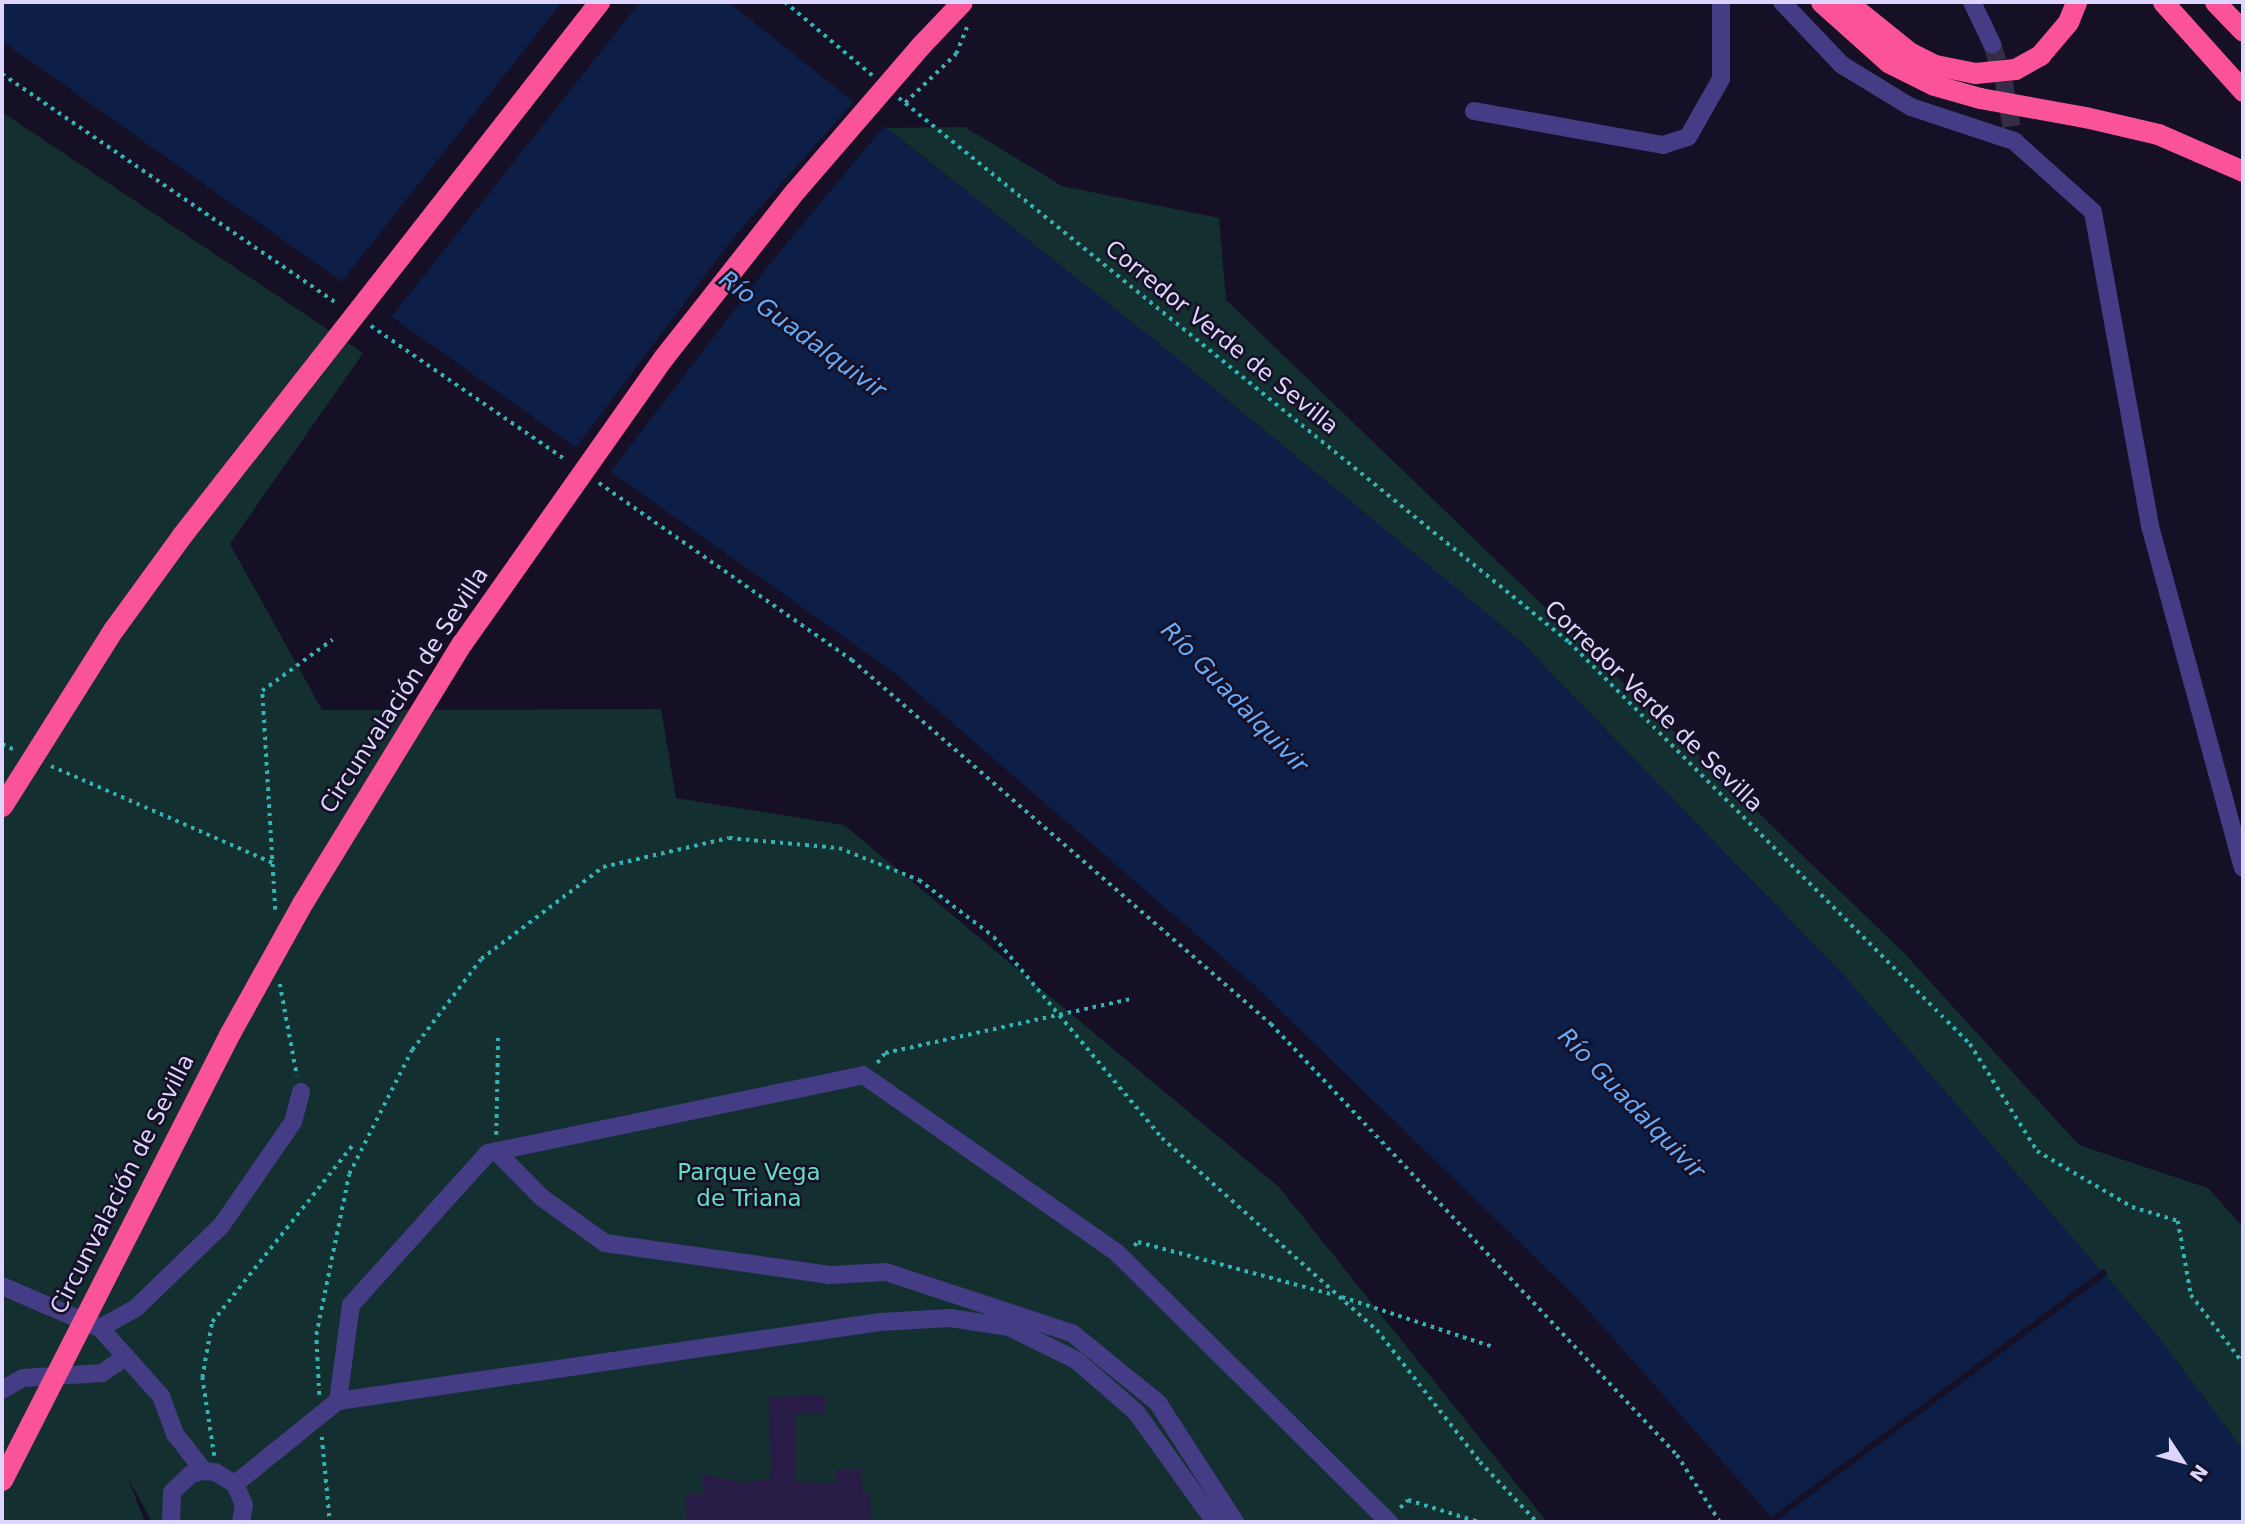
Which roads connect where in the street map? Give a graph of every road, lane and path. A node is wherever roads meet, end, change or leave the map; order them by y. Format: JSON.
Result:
{"nodes":[{"id":1,"x":599,"y":2,"type":"edge"},
{"id":2,"x":785,"y":2,"type":"edge"},
{"id":3,"x":962,"y":2,"type":"edge"},
{"id":4,"x":1721,"y":2,"type":"edge"},
{"id":5,"x":1782,"y":2,"type":"edge"},
{"id":6,"x":1821,"y":2,"type":"edge"},
{"id":7,"x":1847,"y":2,"type":"edge"},
{"id":8,"x":1972,"y":2,"type":"edge"},
{"id":9,"x":2076,"y":2,"type":"edge"},
{"id":10,"x":2163,"y":2,"type":"edge"},
{"id":11,"x":2215,"y":2,"type":"edge"},
{"id":12,"x":2243,"y":31,"type":"edge"},
{"id":13,"x":1992,"y":44,"type":"tunnel mouth"},
{"id":14,"x":956,"y":54,"type":"dead end"},
{"id":15,"x":2,"y":74,"type":"edge"},
{"id":16,"x":874,"y":77,"type":"dead end"},
{"id":17,"x":2243,"y":90,"type":"edge"},
{"id":18,"x":894,"y":94,"type":"dead end"},
{"id":19,"x":905,"y":103,"type":"junction"},
{"id":20,"x":1474,"y":111,"type":"dead end"},
{"id":21,"x":2243,"y":171,"type":"edge"},
{"id":22,"x":340,"y":305,"type":"dead end"},
{"id":23,"x":363,"y":321,"type":"dead end"},
{"id":24,"x":569,"y":462,"type":"dead end"},
{"id":25,"x":592,"y":478,"type":"dead end"},
{"id":26,"x":332,"y":640,"type":"dead end"},
{"id":27,"x":2,"y":744,"type":"edge"},
{"id":28,"x":26,"y":755,"type":"dead end"},
{"id":29,"x":39,"y":760,"type":"dead end"},
{"id":30,"x":2,"y":806,"type":"edge"},
{"id":31,"x":273,"y":863,"type":"junction"},
{"id":32,"x":2243,"y":868,"type":"edge"},
{"id":33,"x":276,"y":914,"type":"dead end"},
{"id":34,"x":280,"y":980,"type":"dead end"},
{"id":35,"x":1130,"y":999,"type":"dead end"},
{"id":36,"x":1059,"y":1014,"type":"junction"},
{"id":37,"x":498,"y":1035,"type":"dead end"},
{"id":38,"x":867,"y":1078,"type":"junction"},
{"id":39,"x":301,"y":1093,"type":"joint"},
{"id":40,"x":352,"y":1146,"type":"dead end"},
{"id":41,"x":496,"y":1151,"type":"junction"},
{"id":42,"x":1122,"y":1259,"type":"junction"},
{"id":43,"x":2,"y":1286,"type":"edge"},
{"id":44,"x":1339,"y":1296,"type":"junction"},
{"id":45,"x":100,"y":1328,"type":"junction"},
{"id":46,"x":1493,"y":1347,"type":"dead end"},
{"id":47,"x":126,"y":1357,"type":"junction"},
{"id":48,"x":2243,"y":1363,"type":"edge"},
{"id":49,"x":2,"y":1390,"type":"edge"},
{"id":50,"x":338,"y":1401,"type":"junction"},
{"id":51,"x":320,"y":1414,"type":"junction"},
{"id":52,"x":208,"y":1471,"type":"junction"},
{"id":53,"x":2,"y":1480,"type":"edge"},
{"id":54,"x":235,"y":1484,"type":"junction"},
{"id":55,"x":1388,"y":1521,"type":"edge"},
{"id":56,"x":171,"y":1522,"type":"edge"},
{"id":57,"x":241,"y":1522,"type":"edge"},
{"id":58,"x":330,"y":1522,"type":"edge"},
{"id":59,"x":1215,"y":1522,"type":"edge"},
{"id":60,"x":1235,"y":1522,"type":"edge"},
{"id":61,"x":1479,"y":1522,"type":"edge"},
{"id":62,"x":1537,"y":1522,"type":"edge"},
{"id":63,"x":1720,"y":1522,"type":"edge"}],
"edges":[{"from":1,"to":30,"type":"highway","bridge":true},
{"from":2,"to":16,"type":"path"},
{"from":3,"to":53,"type":"highway","name":"Circunvalación de Sevilla","bridge":true},
{"from":4,"to":20,"type":"street"},
{"from":5,"to":32,"type":"street"},
{"from":6,"to":21,"type":"highway","bridge":true},
{"from":7,"to":9,"type":"highway","bridge":true},
{"from":8,"to":13,"type":"street"},
{"from":10,"to":17,"type":"highway"},
{"from":11,"to":12,"type":"highway"},
{"from":14,"to":19,"type":"path"},
{"from":15,"to":22,"type":"path"},
{"from":18,"to":19,"type":"path","name":"Corredor Verde de Sevilla"},
{"from":19,"to":48,"type":"path","name":"Corredor Verde de Sevilla"},
{"from":23,"to":24,"type":"path"},
{"from":25,"to":63,"type":"path"},
{"from":26,"to":31,"type":"path"},
{"from":27,"to":28,"type":"path"},
{"from":29,"to":31,"type":"path"},
{"from":31,"to":33,"type":"path"},
{"from":34,"to":39,"type":"path"},
{"from":35,"to":36,"type":"path"},
{"from":36,"to":38,"type":"path"},
{"from":36,"to":44,"type":"path"},
{"from":36,"to":51,"type":"path"},
{"from":37,"to":41,"type":"path"},
{"from":38,"to":41,"type":"street"},
{"from":38,"to":42,"type":"street"},
{"from":39,"to":45,"type":"street"},
{"from":40,"to":52,"type":"path"},
{"from":41,"to":50,"type":"street"},
{"from":41,"to":60,"type":"street"},
{"from":42,"to":44,"type":"path"},
{"from":42,"to":55,"type":"street"},
{"from":43,"to":45,"type":"street"},
{"from":44,"to":46,"type":"path"},
{"from":44,"to":62,"type":"path"},
{"from":45,"to":47,"type":"street"},
{"from":47,"to":49,"type":"street"},
{"from":47,"to":52,"type":"street"},
{"from":50,"to":51,"type":"street"},
{"from":50,"to":59,"type":"street"},
{"from":51,"to":54,"type":"street"},
{"from":51,"to":58,"type":"path"},
{"from":52,"to":54,"type":"street"},
{"from":52,"to":56,"type":"street"},
{"from":54,"to":57,"type":"street"},
{"from":55,"to":61,"type":"path"}]}
